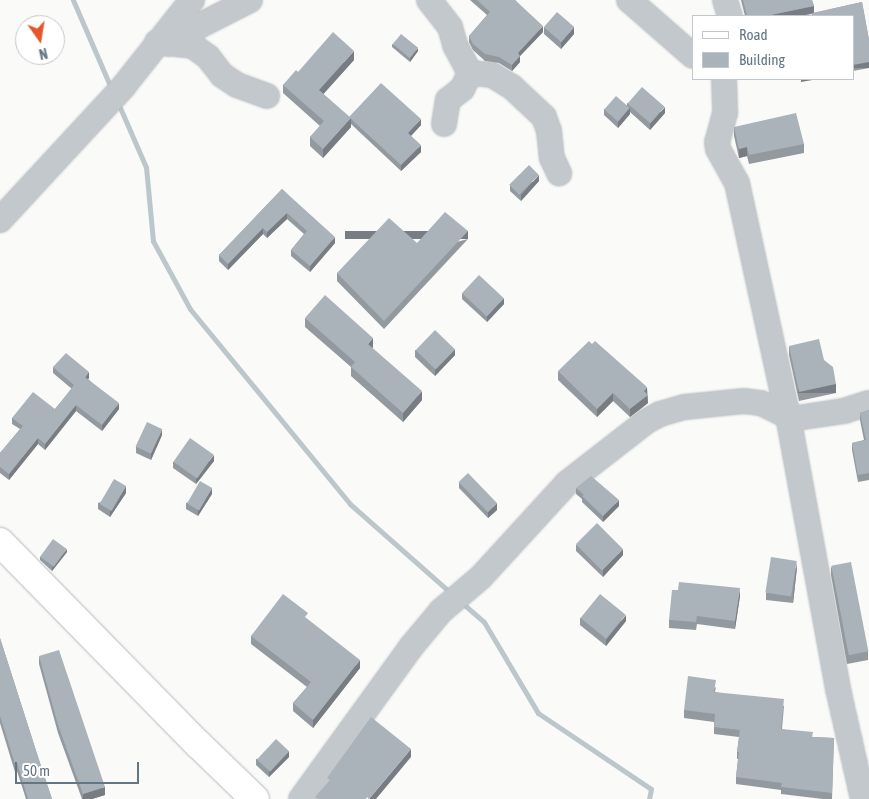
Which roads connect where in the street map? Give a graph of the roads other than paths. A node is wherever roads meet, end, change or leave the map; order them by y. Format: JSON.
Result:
{"nodes":[{"id":1,"x":192,"y":0,"type":"edge"},
{"id":2,"x":250,"y":0,"type":"edge"},
{"id":3,"x":429,"y":0,"type":"edge"},
{"id":4,"x":629,"y":0,"type":"edge"},
{"id":5,"x":725,"y":0,"type":"edge"},
{"id":6,"x":730,"y":15,"type":"edge"},
{"id":7,"x":163,"y":43,"type":"junction"},
{"id":8,"x":692,"y":55,"type":"edge"},
{"id":9,"x":470,"y":73,"type":"junction"},
{"id":10,"x":723,"y":80,"type":"edge"},
{"id":11,"x":267,"y":96,"type":"dead end"},
{"id":12,"x":444,"y":124,"type":"dead end"},
{"id":13,"x":559,"y":173,"type":"dead end"},
{"id":14,"x":0,"y":220,"type":"edge"},
{"id":15,"x":869,"y":403,"type":"edge"},
{"id":16,"x":788,"y":416,"type":"junction"},
{"id":17,"x":0,"y":542,"type":"edge"},
{"id":18,"x":255,"y":799,"type":"edge"},
{"id":19,"x":301,"y":799,"type":"edge"},
{"id":20,"x":863,"y":799,"type":"edge"}],
"edges":[{"from":1,"to":7,"type":"street"},
{"from":2,"to":7,"type":"street"},
{"from":3,"to":9,"type":"street"},
{"from":4,"to":8,"type":"street"},
{"from":5,"to":6,"type":"street"},
{"from":7,"to":11,"type":"street"},
{"from":7,"to":14,"type":"street"},
{"from":9,"to":12,"type":"street"},
{"from":9,"to":13,"type":"street"},
{"from":10,"to":16,"type":"street"},
{"from":15,"to":16,"type":"street"},
{"from":16,"to":19,"type":"street"},
{"from":16,"to":20,"type":"street"},
{"from":17,"to":18,"type":"main road"}]}
